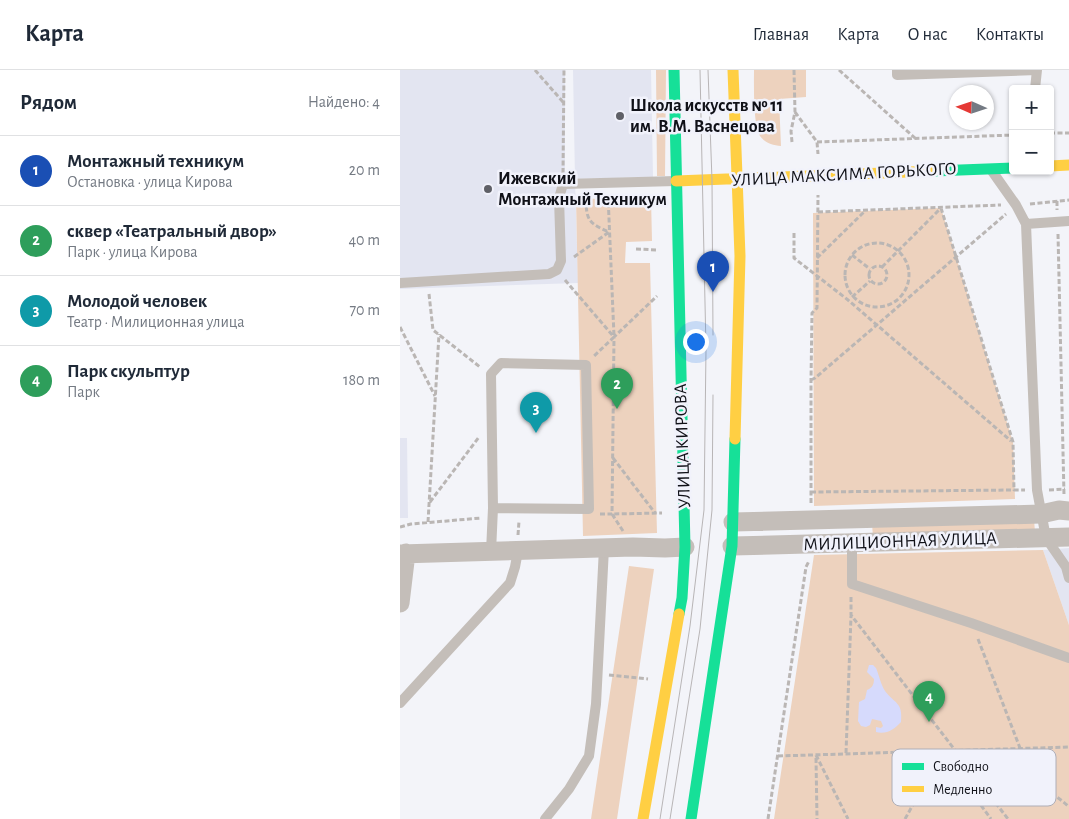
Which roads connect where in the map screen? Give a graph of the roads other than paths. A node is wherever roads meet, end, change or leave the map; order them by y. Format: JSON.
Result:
{"nodes":[{"id":1,"x":674,"y":70,"type":"edge"},
{"id":2,"x":733,"y":70,"type":"edge"},
{"id":3,"x":897,"y":70,"type":"edge"},
{"id":4,"x":1037,"y":70,"type":"edge"},
{"id":5,"x":1035,"y":85,"type":"edge"},
{"id":6,"x":1069,"y":165,"type":"edge"},
{"id":7,"x":1054,"y":166,"type":"edge"},
{"id":8,"x":1009,"y":168,"type":"edge"},
{"id":9,"x":991,"y":169,"type":"junction"},
{"id":10,"x":738,"y":180,"type":"junction"},
{"id":11,"x":676,"y":181,"type":"junction"},
{"id":12,"x":1069,"y":221,"type":"edge"},
{"id":13,"x":1026,"y":224,"type":"junction"},
{"id":14,"x":400,"y":283,"type":"edge"},
{"id":15,"x":493,"y":512,"type":"junction"},
{"id":16,"x":1056,"y":512,"type":"edge"},
{"id":17,"x":733,"y":522,"type":"junction"},
{"id":18,"x":1069,"y":537,"type":"edge"},
{"id":19,"x":1046,"y":538,"type":"junction"},
{"id":20,"x":852,"y":543,"type":"junction"},
{"id":21,"x":732,"y":546,"type":"junction"},
{"id":22,"x":686,"y":547,"type":"junction"},
{"id":23,"x":604,"y":548,"type":"junction"},
{"id":24,"x":518,"y":551,"type":"junction"},
{"id":25,"x":491,"y":552,"type":"junction"},
{"id":26,"x":403,"y":553,"type":"edge"},
{"id":27,"x":1069,"y":578,"type":"edge"},
{"id":28,"x":400,"y":603,"type":"edge"},
{"id":29,"x":1069,"y":658,"type":"edge"},
{"id":30,"x":400,"y":703,"type":"edge"},
{"id":31,"x":544,"y":819,"type":"edge"},
{"id":32,"x":643,"y":819,"type":"edge"},
{"id":33,"x":690,"y":819,"type":"edge"}],
"edges":[{"from":1,"to":11,"type":"main road","name":"УЛИЦА КИРОВА"},
{"from":2,"to":10,"type":"main road"},
{"from":3,"to":4,"type":"lane"},
{"from":4,"to":5,"type":"lane"},
{"from":6,"to":7,"type":"main road"},
{"from":8,"to":9,"type":"main road","name":"УЛИЦА МАКСИМА ГОРЬКОГО"},
{"from":9,"to":10,"type":"main road","name":"УЛИЦА МАКСИМА ГОРЬКОГО"},
{"from":9,"to":13,"type":"lane"},
{"from":10,"to":11,"type":"main road","name":"УЛИЦА МАКСИМА ГОРЬКОГО"},
{"from":10,"to":17,"type":"main road"},
{"from":11,"to":14,"type":"lane"},
{"from":11,"to":22,"type":"main road","name":"УЛИЦА КИРОВА"},
{"from":12,"to":13,"type":"lane"},
{"from":13,"to":16,"type":"lane"},
{"from":15,"to":15,"type":"lane"},
{"from":15,"to":25,"type":"lane"},
{"from":16,"to":17,"type":"street","name":"МИЛИЦИОННАЯ УЛИЦА"},
{"from":16,"to":19,"type":"lane"},
{"from":17,"to":21,"type":"main road"},
{"from":18,"to":19,"type":"street","name":"МИЛИЦИОННАЯ УЛИЦА"},
{"from":19,"to":20,"type":"street","name":"МИЛИЦИОННАЯ УЛИЦА"},
{"from":19,"to":27,"type":"lane"},
{"from":20,"to":21,"type":"street","name":"МИЛИЦИОННАЯ УЛИЦА"},
{"from":20,"to":29,"type":"lane"},
{"from":21,"to":33,"type":"main road"},
{"from":22,"to":23,"type":"street"},
{"from":22,"to":32,"type":"main road","name":"УЛИЦА КИРОВА"},
{"from":23,"to":24,"type":"street"},
{"from":23,"to":31,"type":"lane"},
{"from":24,"to":25,"type":"street"},
{"from":24,"to":30,"type":"lane"},
{"from":25,"to":26,"type":"street"},
{"from":26,"to":28,"type":"street"}]}
